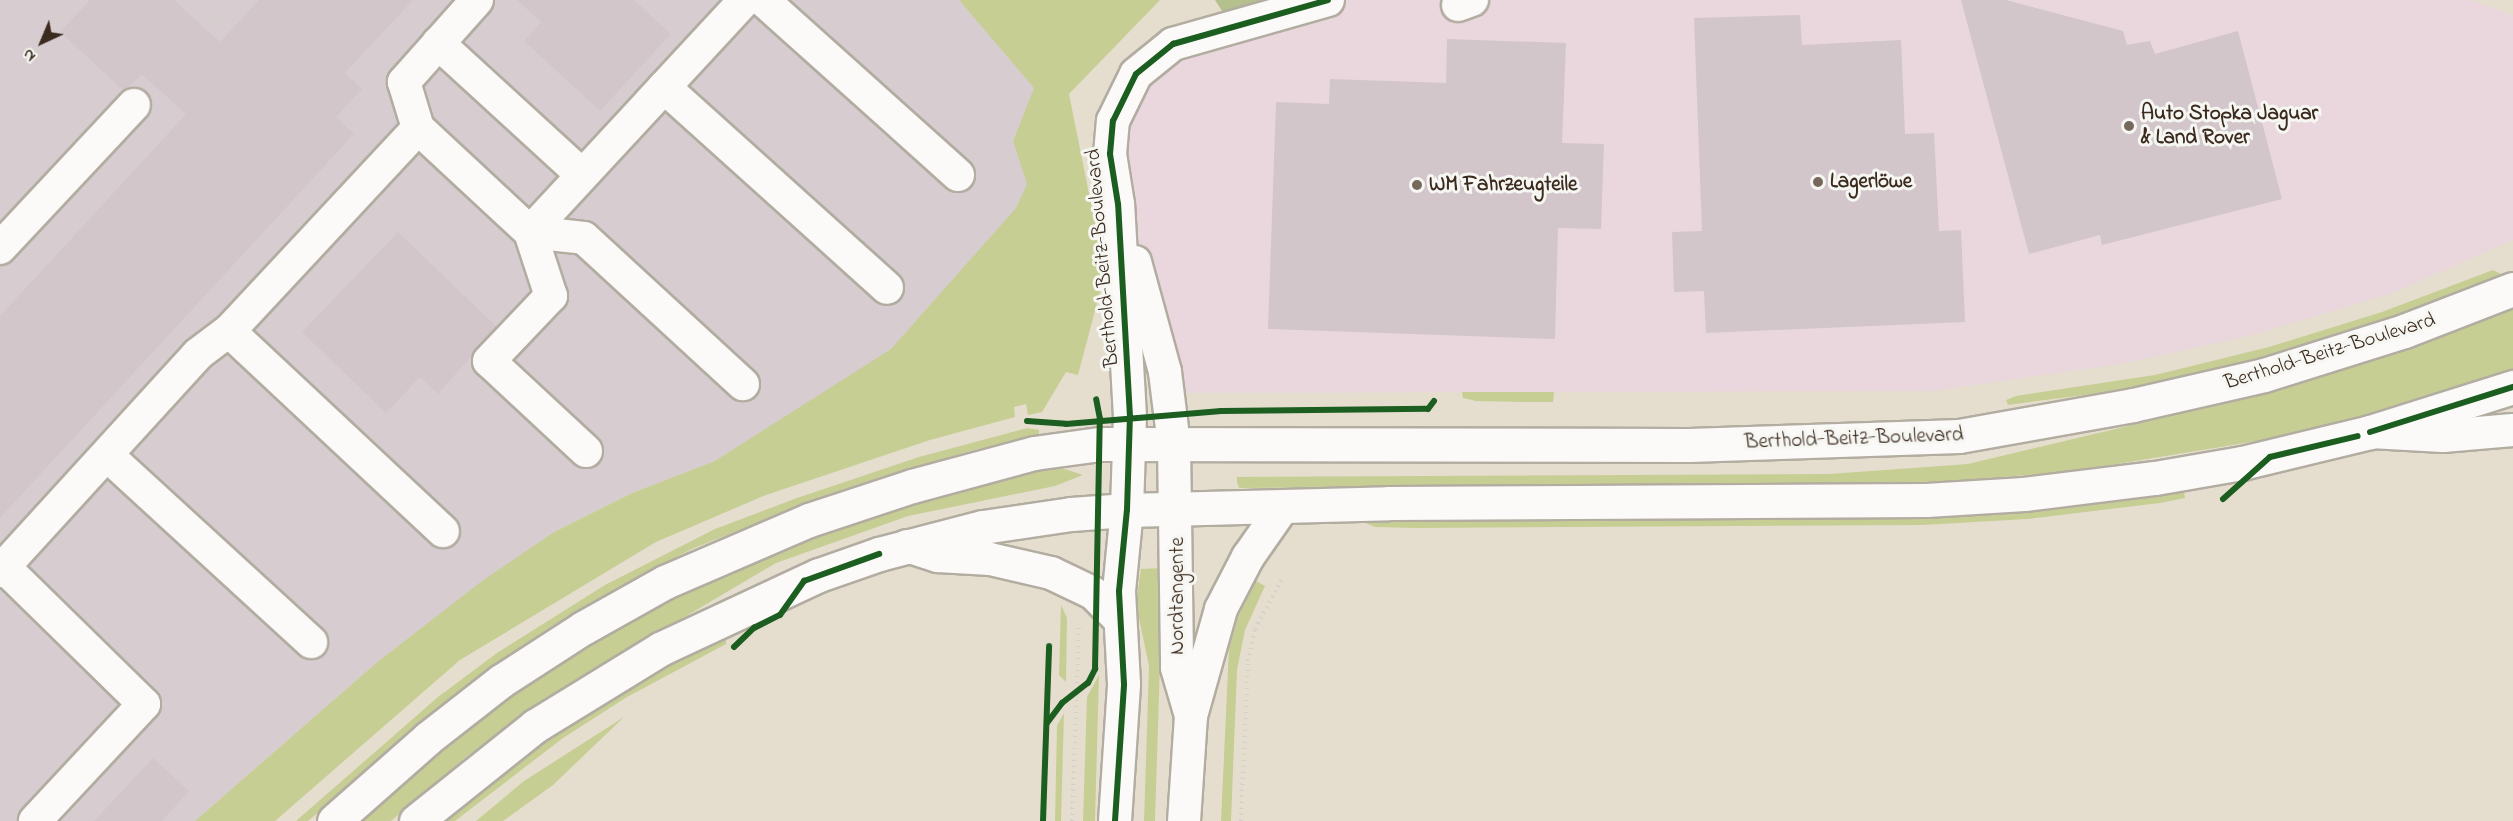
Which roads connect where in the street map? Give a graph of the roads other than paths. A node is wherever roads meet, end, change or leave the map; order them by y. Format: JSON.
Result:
{"nodes":[{"id":1,"x":477,"y":0,"type":"edge"},
{"id":2,"x":745,"y":0,"type":"edge"},
{"id":3,"x":764,"y":0,"type":"edge"},
{"id":4,"x":1328,"y":0,"type":"edge"},
{"id":5,"x":438,"y":43,"type":"junction"},
{"id":6,"x":664,"y":87,"type":"junction"},
{"id":7,"x":134,"y":105,"type":"dead end"},
{"id":8,"x":418,"y":128,"type":"junction"},
{"id":9,"x":581,"y":174,"type":"junction"},
{"id":10,"x":958,"y":175,"type":"dead end"},
{"id":11,"x":1118,"y":204,"type":"junction"},
{"id":12,"x":530,"y":232,"type":"junction"},
{"id":13,"x":0,"y":248,"type":"edge"},
{"id":14,"x":887,"y":288,"type":"dead end"},
{"id":15,"x":2513,"y":289,"type":"edge"},
{"id":16,"x":229,"y":331,"type":"junction"},
{"id":17,"x":743,"y":384,"type":"dead end"},
{"id":18,"x":2513,"y":387,"type":"edge"},
{"id":19,"x":2513,"y":430,"type":"edge"},
{"id":20,"x":2364,"y":434,"type":"junction"},
{"id":21,"x":1130,"y":444,"type":"junction"},
{"id":22,"x":1174,"y":444,"type":"junction"},
{"id":23,"x":586,"y":451,"type":"dead end"},
{"id":24,"x":107,"y":454,"type":"junction"},
{"id":25,"x":1283,"y":507,"type":"junction"},
{"id":26,"x":1178,"y":509,"type":"junction"},
{"id":27,"x":1127,"y":510,"type":"junction"},
{"id":28,"x":443,"y":531,"type":"dead end"},
{"id":29,"x":893,"y":550,"type":"junction"},
{"id":30,"x":2,"y":569,"type":"edge"},
{"id":31,"x":1119,"y":619,"type":"junction"},
{"id":32,"x":310,"y":642,"type":"dead end"},
{"id":33,"x":1191,"y":716,"type":"junction"},
{"id":34,"x":35,"y":821,"type":"edge"},
{"id":35,"x":334,"y":821,"type":"edge"},
{"id":36,"x":416,"y":821,"type":"edge"},
{"id":37,"x":1115,"y":821,"type":"edge"},
{"id":38,"x":1184,"y":821,"type":"edge"}],
"edges":[{"from":1,"to":5,"type":"street"},
{"from":2,"to":6,"type":"street"},
{"from":3,"to":10,"type":"street"},
{"from":4,"to":11,"type":"street","name":"Berthold-Beitz-Boulevard"},
{"from":5,"to":8,"type":"street"},
{"from":5,"to":9,"type":"street"},
{"from":6,"to":9,"type":"street"},
{"from":6,"to":14,"type":"street"},
{"from":7,"to":13,"type":"street"},
{"from":8,"to":12,"type":"street"},
{"from":8,"to":16,"type":"street"},
{"from":9,"to":12,"type":"street"},
{"from":11,"to":21,"type":"street","name":"Berthold-Beitz-Boulevard"},
{"from":11,"to":22,"type":"street","name":"Berthold-Beitz-Boulevard"},
{"from":12,"to":17,"type":"street"},
{"from":12,"to":23,"type":"street"},
{"from":15,"to":22,"type":"main road","name":"Berthold-Beitz-Boulevard"},
{"from":16,"to":24,"type":"street"},
{"from":16,"to":28,"type":"street"},
{"from":18,"to":20,"type":"main road"},
{"from":19,"to":20,"type":"street"},
{"from":20,"to":25,"type":"main road"},
{"from":21,"to":22,"type":"main road","name":"Berthold-Beitz-Boulevard"},
{"from":21,"to":27,"type":"street","name":"Berthold-Beitz-Boulevard"},
{"from":21,"to":35,"type":"main road","name":"Berthold-Beitz-Boulevard"},
{"from":22,"to":26,"type":"street","name":"Berthold-Beitz-Boulevard"},
{"from":24,"to":30,"type":"street"},
{"from":24,"to":32,"type":"street"},
{"from":25,"to":26,"type":"main road"},
{"from":25,"to":33,"type":"street","name":"Nordtangente"},
{"from":26,"to":27,"type":"main road"},
{"from":26,"to":33,"type":"street","name":"Nordtangente"},
{"from":27,"to":29,"type":"main road"},
{"from":27,"to":31,"type":"street"},
{"from":29,"to":31,"type":"street"},
{"from":29,"to":36,"type":"main road"},
{"from":30,"to":34,"type":"street"},
{"from":31,"to":37,"type":"street"},
{"from":33,"to":38,"type":"street","name":"Nordtangente"}]}
